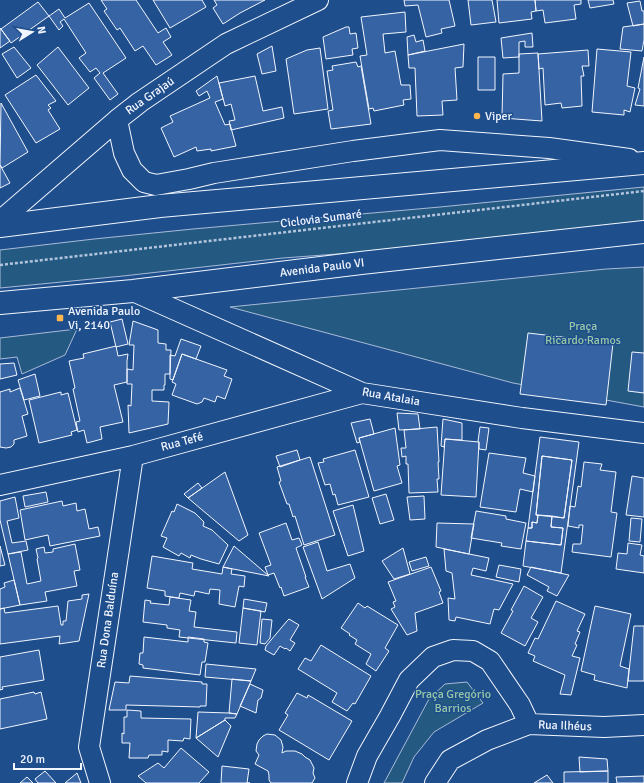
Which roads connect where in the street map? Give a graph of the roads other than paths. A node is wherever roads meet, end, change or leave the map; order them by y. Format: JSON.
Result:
{"nodes":[{"id":1,"x":318,"y":0,"type":"edge"},
{"id":2,"x":118,"y":120,"type":"junction"},
{"id":3,"x":644,"y":162,"type":"edge"},
{"id":4,"x":0,"y":221,"type":"edge"},
{"id":5,"x":0,"y":226,"type":"edge"},
{"id":6,"x":644,"y":232,"type":"edge"},
{"id":7,"x":133,"y":291,"type":"junction"},
{"id":8,"x":0,"y":304,"type":"edge"},
{"id":9,"x":362,"y":393,"type":"junction"},
{"id":10,"x":644,"y":433,"type":"edge"},
{"id":11,"x":133,"y":456,"type":"junction"},
{"id":12,"x":0,"y":485,"type":"edge"},
{"id":13,"x":529,"y":724,"type":"junction"},
{"id":14,"x":644,"y":725,"type":"edge"},
{"id":15,"x":100,"y":783,"type":"edge"},
{"id":16,"x":356,"y":783,"type":"edge"},
{"id":17,"x":435,"y":783,"type":"edge"}],
"edges":[{"from":1,"to":2,"type":"street","name":"Rua Grajaú"},
{"from":2,"to":3,"type":"street"},
{"from":2,"to":4,"type":"street","name":"Rua Grajaú"},
{"from":3,"to":5,"type":"main road"},
{"from":6,"to":7,"type":"main road","name":"Avenida Paulo VI"},
{"from":7,"to":8,"type":"main road","name":"Avenida Paulo VI"},
{"from":7,"to":9,"type":"street","name":"Rua Atalaia"},
{"from":9,"to":10,"type":"street","name":"Rua Atalaia"},
{"from":9,"to":11,"type":"street","name":"Rua Tefé"},
{"from":11,"to":12,"type":"street","name":"Rua Tefé"},
{"from":11,"to":15,"type":"street","name":"Rua Dona Balduína"},
{"from":13,"to":14,"type":"street","name":"Rua Ilhéus"},
{"from":13,"to":16,"type":"street"},
{"from":13,"to":17,"type":"street","name":"Rua Ilhéus"}]}
